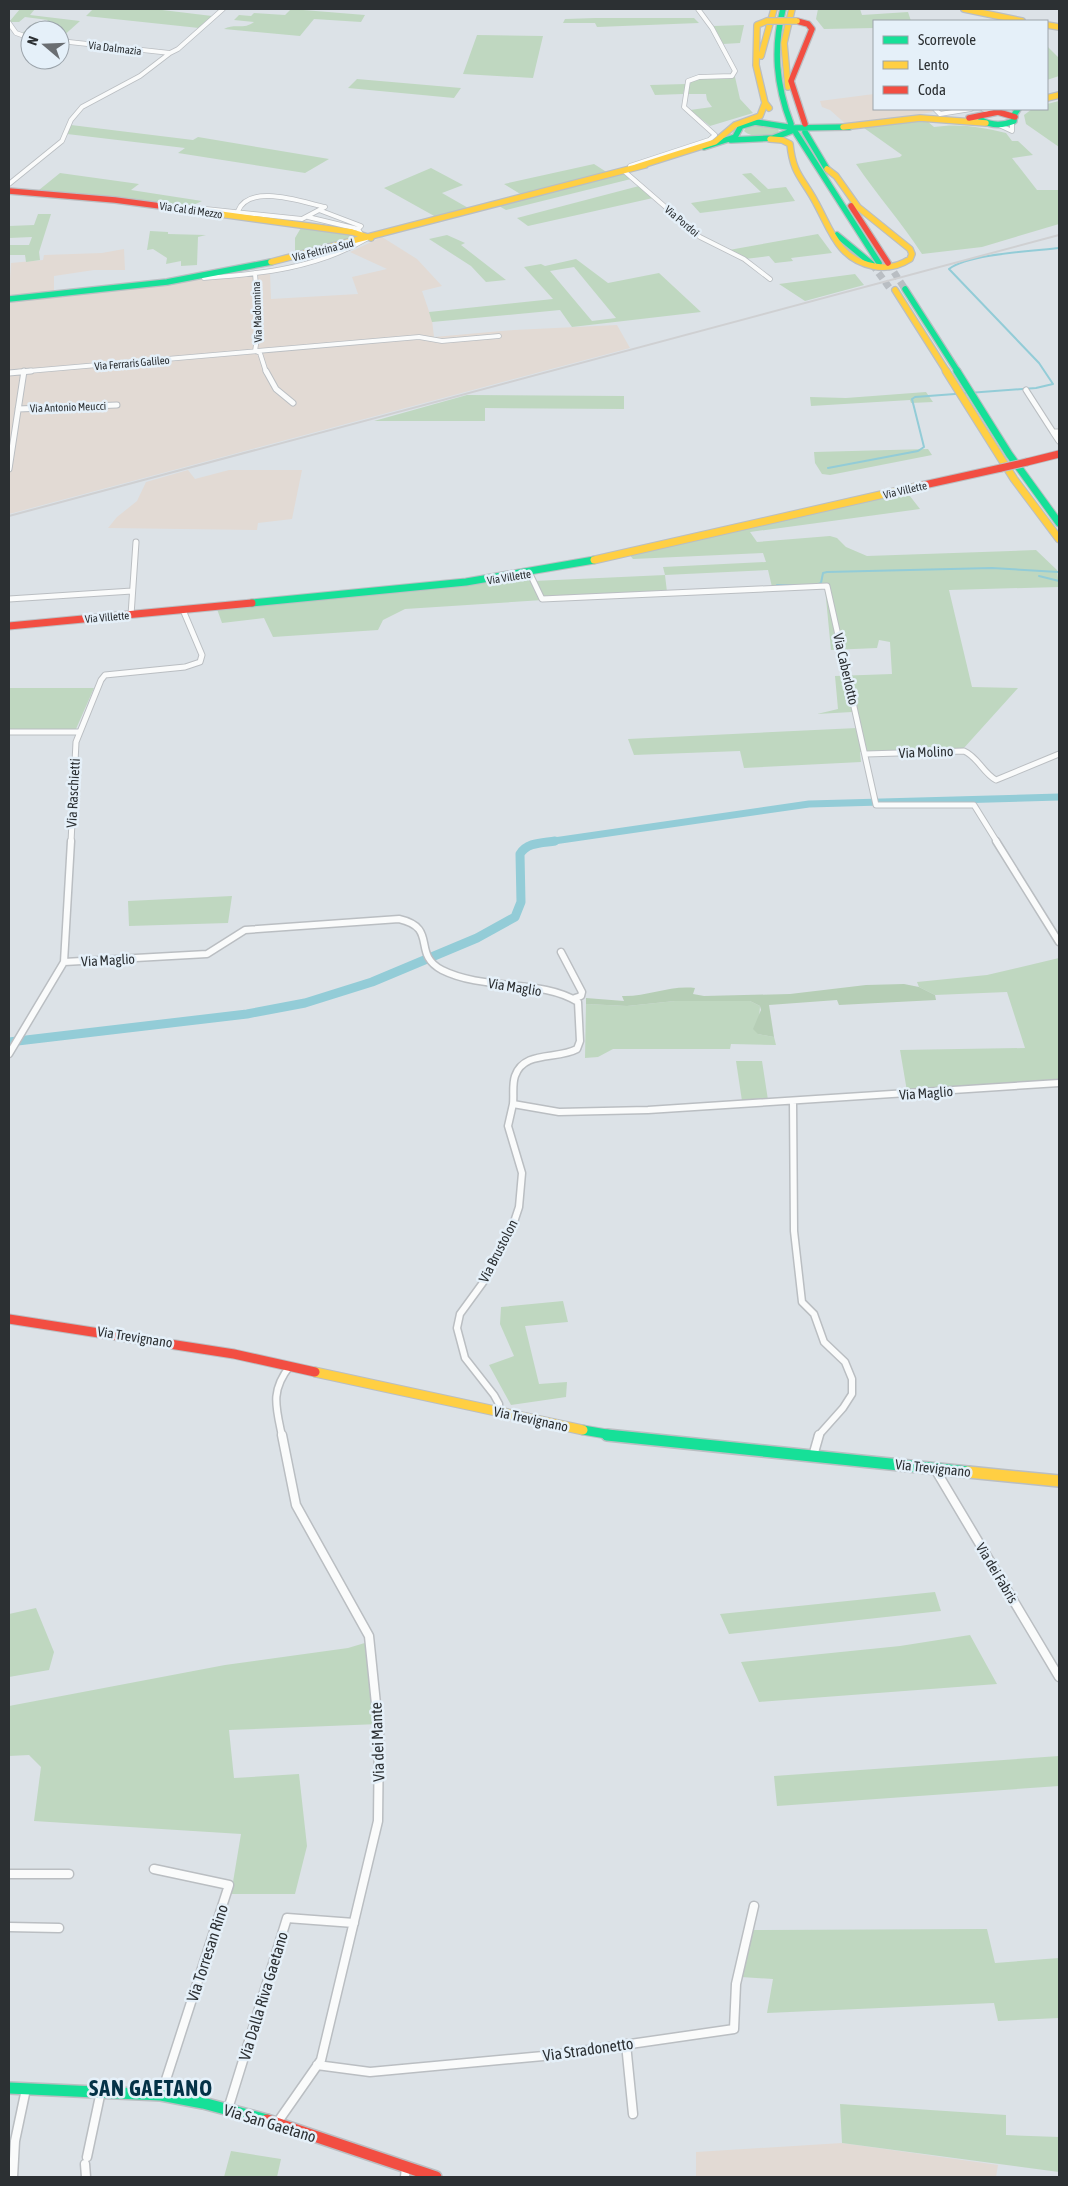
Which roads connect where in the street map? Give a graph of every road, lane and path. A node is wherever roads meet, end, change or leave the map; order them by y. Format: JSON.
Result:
{"nodes":[{"id":1,"x":223,"y":9,"type":"edge"},
{"id":2,"x":698,"y":9,"type":"edge"},
{"id":3,"x":774,"y":9,"type":"edge"},
{"id":4,"x":783,"y":9,"type":"edge"},
{"id":5,"x":792,"y":9,"type":"edge"},
{"id":6,"x":964,"y":9,"type":"edge"},
{"id":7,"x":1015,"y":20,"type":"edge"},
{"id":8,"x":9,"y":22,"type":"edge"},
{"id":9,"x":20,"y":34,"type":"edge"},
{"id":10,"x":70,"y":42,"type":"edge"},
{"id":11,"x":170,"y":53,"type":"junction"},
{"id":12,"x":755,"y":63,"type":"junction"},
{"id":13,"x":765,"y":103,"type":"junction"},
{"id":14,"x":936,"y":110,"type":"edge"},
{"id":15,"x":965,"y":110,"type":"edge"},
{"id":16,"x":986,"y":111,"type":"edge"},
{"id":17,"x":1015,"y":114,"type":"edge"},
{"id":18,"x":953,"y":119,"type":"junction"},
{"id":19,"x":760,"y":122,"type":"junction"},
{"id":20,"x":986,"y":123,"type":"junction"},
{"id":21,"x":805,"y":128,"type":"junction"},
{"id":22,"x":782,"y":130,"type":"junction"},
{"id":23,"x":739,"y":132,"type":"junction"},
{"id":24,"x":750,"y":138,"type":"junction"},
{"id":25,"x":770,"y":139,"type":"junction"},
{"id":26,"x":701,"y":148,"type":"junction"},
{"id":27,"x":825,"y":165,"type":"junction"},
{"id":28,"x":630,"y":169,"type":"junction"},
{"id":29,"x":9,"y":184,"type":"edge"},
{"id":30,"x":9,"y":191,"type":"edge"},
{"id":31,"x":187,"y":207,"type":"dead end"},
{"id":32,"x":319,"y":210,"type":"junction"},
{"id":33,"x":238,"y":211,"type":"junction"},
{"id":34,"x":307,"y":216,"type":"junction"},
{"id":35,"x":824,"y":220,"type":"junction"},
{"id":36,"x":365,"y":235,"type":"junction"},
{"id":37,"x":880,"y":264,"type":"junction"},
{"id":38,"x":255,"y":273,"type":"junction"},
{"id":39,"x":193,"y":279,"type":"junction"},
{"id":40,"x":770,"y":279,"type":"dead end"},
{"id":41,"x":9,"y":299,"type":"edge"},
{"id":42,"x":499,"y":336,"type":"dead end"},
{"id":43,"x":255,"y":351,"type":"junction"},
{"id":44,"x":24,"y":372,"type":"junction"},
{"id":45,"x":9,"y":373,"type":"edge"},
{"id":46,"x":1026,"y":390,"type":"dead end"},
{"id":47,"x":293,"y":403,"type":"dead end"},
{"id":48,"x":117,"y":405,"type":"dead end"},
{"id":49,"x":18,"y":409,"type":"junction"},
{"id":50,"x":1056,"y":432,"type":"edge"},
{"id":51,"x":1059,"y":441,"type":"edge"},
{"id":52,"x":1059,"y":454,"type":"edge"},
{"id":53,"x":9,"y":469,"type":"edge"},
{"id":54,"x":1059,"y":524,"type":"edge"},
{"id":55,"x":1059,"y":539,"type":"edge"},
{"id":56,"x":136,"y":542,"type":"dead end"},
{"id":57,"x":530,"y":574,"type":"junction"},
{"id":58,"x":132,"y":591,"type":"junction"},
{"id":59,"x":9,"y":599,"type":"edge"},
{"id":60,"x":183,"y":610,"type":"junction"},
{"id":61,"x":131,"y":615,"type":"junction"},
{"id":62,"x":9,"y":626,"type":"edge"},
{"id":63,"x":9,"y":732,"type":"edge"},
{"id":64,"x":78,"y":732,"type":"junction"},
{"id":65,"x":866,"y":754,"type":"junction"},
{"id":66,"x":1059,"y":754,"type":"edge"},
{"id":67,"x":876,"y":801,"type":"joint"},
{"id":68,"x":1059,"y":942,"type":"edge"},
{"id":69,"x":561,"y":952,"type":"dead end"},
{"id":70,"x":64,"y":962,"type":"junction"},
{"id":71,"x":575,"y":998,"type":"junction"},
{"id":72,"x":9,"y":1054,"type":"edge"},
{"id":73,"x":1059,"y":1083,"type":"edge"},
{"id":74,"x":793,"y":1101,"type":"junction"},
{"id":75,"x":513,"y":1104,"type":"junction"},
{"id":76,"x":9,"y":1319,"type":"edge"},
{"id":77,"x":290,"y":1366,"type":"junction"},
{"id":78,"x":499,"y":1412,"type":"junction"},
{"id":79,"x":813,"y":1456,"type":"junction"},
{"id":80,"x":935,"y":1469,"type":"junction"},
{"id":81,"x":1059,"y":1481,"type":"edge"},
{"id":82,"x":1059,"y":1677,"type":"edge"},
{"id":83,"x":154,"y":1868,"type":"dead end"},
{"id":84,"x":9,"y":1874,"type":"edge"},
{"id":85,"x":69,"y":1874,"type":"dead end"},
{"id":86,"x":754,"y":1906,"type":"dead end"},
{"id":87,"x":354,"y":1923,"type":"junction"},
{"id":88,"x":9,"y":1927,"type":"edge"},
{"id":89,"x":59,"y":1928,"type":"dead end"},
{"id":90,"x":626,"y":2044,"type":"junction"},
{"id":91,"x":317,"y":2065,"type":"junction"},
{"id":92,"x":9,"y":2088,"type":"edge"},
{"id":93,"x":26,"y":2089,"type":"junction"},
{"id":94,"x":102,"y":2091,"type":"junction"},
{"id":95,"x":161,"y":2096,"type":"junction"},
{"id":96,"x":228,"y":2109,"type":"junction"},
{"id":97,"x":633,"y":2114,"type":"dead end"},
{"id":98,"x":277,"y":2123,"type":"junction"},
{"id":99,"x":11,"y":2158,"type":"edge"},
{"id":100,"x":406,"y":2167,"type":"junction"},
{"id":101,"x":13,"y":2177,"type":"edge"},
{"id":102,"x":86,"y":2177,"type":"edge"},
{"id":103,"x":405,"y":2177,"type":"edge"},
{"id":104,"x":436,"y":2177,"type":"edge"}],
"edges":[{"from":1,"to":11,"type":"street","name":"Via Dalmazia"},
{"from":2,"to":28,"type":"street","name":"Via Feltrina Sud"},
{"from":3,"to":12,"type":"main road"},
{"from":4,"to":37,"type":"main road"},
{"from":5,"to":21,"type":"main road"},
{"from":6,"to":7,"type":"main road"},
{"from":8,"to":9,"type":"street"},
{"from":10,"to":11,"type":"street","name":"Via Dalmazia"},
{"from":11,"to":29,"type":"street","name":"Via Dalmazia"},
{"from":12,"to":13,"type":"main road"},
{"from":12,"to":21,"type":"main road","bridge":true},
{"from":13,"to":19,"type":"main road"},
{"from":13,"to":28,"type":"main road"},
{"from":14,"to":15,"type":"street"},
{"from":16,"to":17,"type":"main road"},
{"from":16,"to":18,"type":"main road","name":"Via Feltrina Sud"},
{"from":16,"to":20,"type":"main road"},
{"from":17,"to":20,"type":"main road","name":"Via Feltrina Sud"},
{"from":18,"to":20,"type":"main road","name":"Via Feltrina Sud"},
{"from":18,"to":22,"type":"main road","name":"Via Feltrina Sud"},
{"from":19,"to":22,"type":"main road","name":"Via Feltrina Sud"},
{"from":19,"to":23,"type":"main road","name":"Via Feltrina Sud"},
{"from":21,"to":27,"type":"main road"},
{"from":22,"to":25,"type":"main road","name":"Via Feltrina Sud"},
{"from":23,"to":24,"type":"main road","name":"Via Feltrina Sud"},
{"from":23,"to":26,"type":"main road","name":"Via Feltrina Sud"},
{"from":24,"to":25,"type":"main road","name":"Via Feltrina Sud"},
{"from":24,"to":26,"type":"main road","name":"Via Feltrina Sud"},
{"from":25,"to":35,"type":"main road"},
{"from":26,"to":28,"type":"main road","name":"Via Feltrina Sud"},
{"from":27,"to":35,"type":"main road"},
{"from":27,"to":37,"type":"main road"},
{"from":28,"to":36,"type":"main road","name":"Via Feltrina Sud"},
{"from":28,"to":40,"type":"street","name":"Via Pordoi"},
{"from":30,"to":36,"type":"main road","name":"Via Cal di Mezzo"},
{"from":31,"to":33,"type":"street"},
{"from":32,"to":33,"type":"street"},
{"from":32,"to":34,"type":"street"},
{"from":32,"to":36,"type":"street"},
{"from":33,"to":34,"type":"street"},
{"from":34,"to":36,"type":"street"},
{"from":35,"to":37,"type":"main road"},
{"from":36,"to":38,"type":"street","name":"Via Madonnina"},
{"from":36,"to":39,"type":"main road","name":"Via Feltrina Sud"},
{"from":38,"to":39,"type":"street","name":"Via Madonnina"},
{"from":38,"to":43,"type":"street","name":"Via Madonnina"},
{"from":39,"to":41,"type":"main road","name":"Via Feltrina Sud"},
{"from":42,"to":43,"type":"street","name":"Via Ferraris Galileo"},
{"from":43,"to":44,"type":"street","name":"Via Ferraris Galileo"},
{"from":43,"to":47,"type":"street"},
{"from":44,"to":45,"type":"street","name":"Via Ferraris Galileo"},
{"from":44,"to":49,"type":"street","name":"Via Antonio Meucci"},
{"from":46,"to":50,"type":"street"},
{"from":48,"to":49,"type":"street","name":"Via Antonio Meucci"},
{"from":49,"to":53,"type":"street","name":"Via Antonio Meucci"},
{"from":50,"to":51,"type":"street"},
{"from":52,"to":57,"type":"main road","name":"Via Villette","bridge":true},
{"from":54,"to":55,"type":"main road"},
{"from":56,"to":58,"type":"street"},
{"from":57,"to":60,"type":"main road","name":"Via Villette"},
{"from":57,"to":65,"type":"street","name":"Via Caberlotto"},
{"from":58,"to":59,"type":"street"},
{"from":58,"to":61,"type":"street"},
{"from":60,"to":61,"type":"main road","name":"Via Villette"},
{"from":60,"to":64,"type":"street","name":"Via Raschietti"},
{"from":61,"to":62,"type":"main road","name":"Via Villette"},
{"from":63,"to":64,"type":"street"},
{"from":64,"to":70,"type":"street","name":"Via Raschietti"},
{"from":65,"to":66,"type":"street","name":"Via Molino"},
{"from":65,"to":67,"type":"street","name":"Via Caberlotto"},
{"from":67,"to":68,"type":"street","name":"Via Caberlotto"},
{"from":69,"to":71,"type":"street"},
{"from":70,"to":71,"type":"street","name":"Via Maglio"},
{"from":70,"to":72,"type":"street","name":"Via Raschietti"},
{"from":71,"to":75,"type":"street"},
{"from":73,"to":74,"type":"street","name":"Via Maglio"},
{"from":74,"to":75,"type":"street","name":"Via Maglio"},
{"from":74,"to":79,"type":"street"},
{"from":75,"to":78,"type":"street","name":"Via Brustolon"},
{"from":76,"to":77,"type":"main road","name":"Via Trevignano"},
{"from":77,"to":78,"type":"main road","name":"Via Trevignano"},
{"from":77,"to":87,"type":"street","name":"Via dei Mante"},
{"from":78,"to":79,"type":"main road","name":"Via Trevignano"},
{"from":79,"to":80,"type":"main road","name":"Via Trevignano"},
{"from":80,"to":81,"type":"main road","name":"Via Trevignano"},
{"from":80,"to":82,"type":"street","name":"Via dei Fabris"},
{"from":83,"to":95,"type":"street","name":"Via Torresan Rino"},
{"from":84,"to":85,"type":"street"},
{"from":86,"to":90,"type":"street","name":"Via Stradonetto"},
{"from":87,"to":91,"type":"street","name":"Via dei Mante"},
{"from":87,"to":96,"type":"street","name":"Via Dalla Riva Gaetano"},
{"from":88,"to":89,"type":"street"},
{"from":90,"to":91,"type":"street","name":"Via Stradonetto"},
{"from":90,"to":97,"type":"street"},
{"from":91,"to":98,"type":"street","name":"Via dei Mante"},
{"from":92,"to":93,"type":"main road","name":"Via San Gaetano"},
{"from":93,"to":94,"type":"main road","name":"Via San Gaetano"},
{"from":93,"to":99,"type":"street"},
{"from":94,"to":95,"type":"main road","name":"Via San Gaetano"},
{"from":94,"to":102,"type":"street"},
{"from":95,"to":96,"type":"main road","name":"Via San Gaetano"},
{"from":96,"to":98,"type":"main road","name":"Via San Gaetano"},
{"from":98,"to":100,"type":"main road","name":"Via San Gaetano"},
{"from":99,"to":101,"type":"street"},
{"from":100,"to":103,"type":"street"},
{"from":100,"to":104,"type":"main road","name":"Via San Gaetano"}]}
